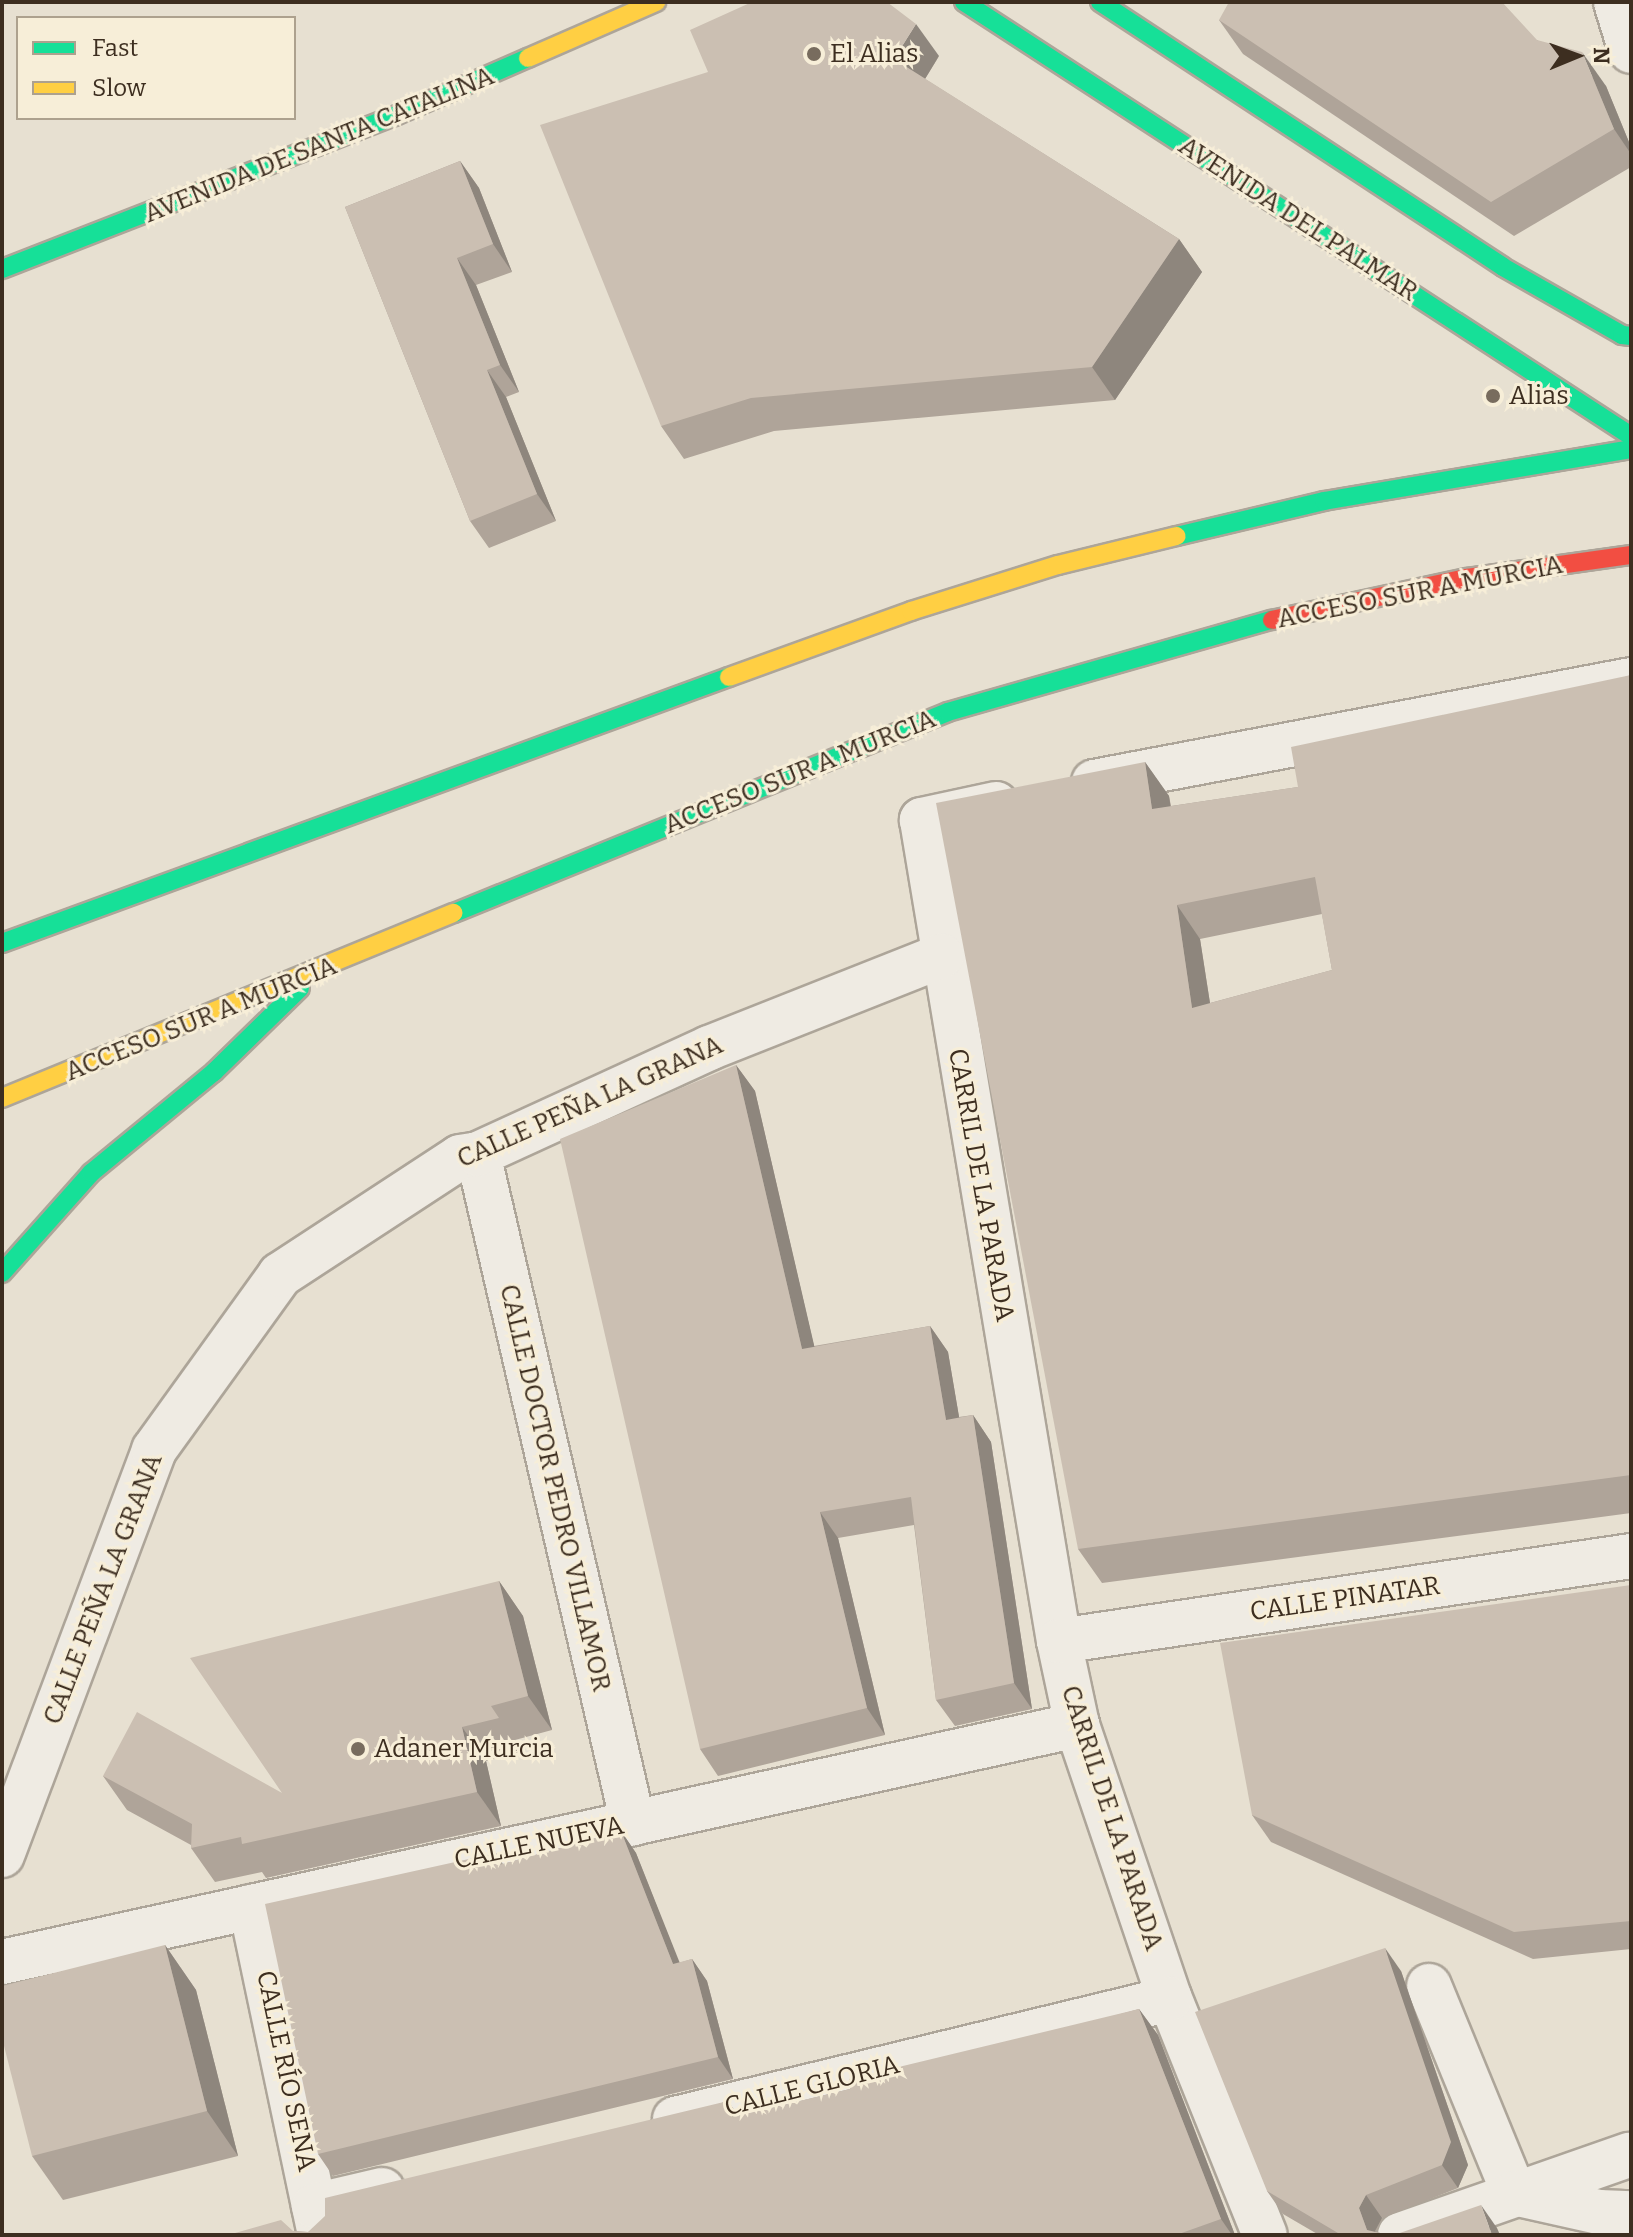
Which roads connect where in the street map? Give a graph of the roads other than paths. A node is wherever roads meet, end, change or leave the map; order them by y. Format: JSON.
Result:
{"nodes":[{"id":1,"x":656,"y":2,"type":"edge"},
{"id":2,"x":964,"y":2,"type":"edge"},
{"id":3,"x":1100,"y":2,"type":"edge"},
{"id":4,"x":1616,"y":2,"type":"edge"},
{"id":5,"x":639,"y":7,"type":"edge"},
{"id":6,"x":1631,"y":51,"type":"edge"},
{"id":7,"x":2,"y":269,"type":"edge"},
{"id":8,"x":1628,"y":337,"type":"edge"},
{"id":9,"x":1631,"y":436,"type":"edge"},
{"id":10,"x":1631,"y":449,"type":"edge"},
{"id":11,"x":1631,"y":555,"type":"edge"},
{"id":12,"x":1631,"y":680,"type":"edge"},
{"id":13,"x":2,"y":943,"type":"edge"},
{"id":14,"x":941,"y":956,"type":"junction"},
{"id":15,"x":314,"y":974,"type":"junction"},
{"id":16,"x":2,"y":1098,"type":"edge"},
{"id":17,"x":478,"y":1154,"type":"junction"},
{"id":18,"x":2,"y":1273,"type":"edge"},
{"id":19,"x":1631,"y":1556,"type":"edge"},
{"id":20,"x":1059,"y":1641,"type":"junction"},
{"id":21,"x":1077,"y":1725,"type":"junction"},
{"id":22,"x":633,"y":1823,"type":"junction"},
{"id":23,"x":2,"y":1855,"type":"edge"},
{"id":24,"x":251,"y":1907,"type":"junction"},
{"id":25,"x":2,"y":1962,"type":"edge"},
{"id":26,"x":1429,"y":1986,"type":"dead end"},
{"id":27,"x":1170,"y":1999,"type":"junction"},
{"id":28,"x":635,"y":2129,"type":"edge"},
{"id":29,"x":1630,"y":2136,"type":"edge"},
{"id":30,"x":421,"y":2180,"type":"edge"},
{"id":31,"x":1514,"y":2193,"type":"junction"},
{"id":32,"x":1631,"y":2203,"type":"edge"},
{"id":33,"x":1631,"y":2213,"type":"edge"},
{"id":34,"x":317,"y":2221,"type":"edge"},
{"id":35,"x":1265,"y":2235,"type":"edge"},
{"id":36,"x":1400,"y":2235,"type":"edge"}],
"edges":[{"from":1,"to":5,"type":"main road","name":"AVENIDA DE SANTA CATALINA"},
{"from":2,"to":9,"type":"main road","name":"AVENIDA DEL PALMAR"},
{"from":3,"to":8,"type":"main road"},
{"from":4,"to":6,"type":"street"},
{"from":5,"to":7,"type":"main road","name":"AVENIDA DE SANTA CATALINA"},
{"from":10,"to":13,"type":"main road"},
{"from":11,"to":15,"type":"main road","name":"ACCESO SUR A MURCIA"},
{"from":12,"to":14,"type":"street","name":"CARRIL DE LA PARADA"},
{"from":14,"to":17,"type":"street","name":"CALLE PEÑA LA GRANA"},
{"from":14,"to":20,"type":"street","name":"CARRIL DE LA PARADA"},
{"from":15,"to":16,"type":"main road","name":"ACCESO SUR A MURCIA"},
{"from":15,"to":18,"type":"main road"},
{"from":17,"to":22,"type":"street","name":"CALLE DOCTOR PEDRO VILLAMOR"},
{"from":17,"to":23,"type":"street","name":"CALLE PEÑA LA GRANA"},
{"from":19,"to":20,"type":"street","name":"CALLE PINATAR"},
{"from":20,"to":21,"type":"street","name":"CARRIL DE LA PARADA"},
{"from":21,"to":22,"type":"street","name":"CALLE NUEVA"},
{"from":21,"to":27,"type":"street","name":"CARRIL DE LA PARADA"},
{"from":22,"to":24,"type":"street","name":"CALLE NUEVA"},
{"from":24,"to":25,"type":"street","name":"CALLE NUEVA"},
{"from":24,"to":34,"type":"street","name":"CALLE RÍO SENA"},
{"from":26,"to":31,"type":"street"},
{"from":27,"to":28,"type":"street","name":"CALLE GLORIA"},
{"from":27,"to":35,"type":"street","name":"CARRIL DE LA PARADA"},
{"from":29,"to":31,"type":"street"},
{"from":29,"to":32,"type":"street"},
{"from":30,"to":34,"type":"street"},
{"from":31,"to":33,"type":"street"},
{"from":31,"to":36,"type":"street"}]}
